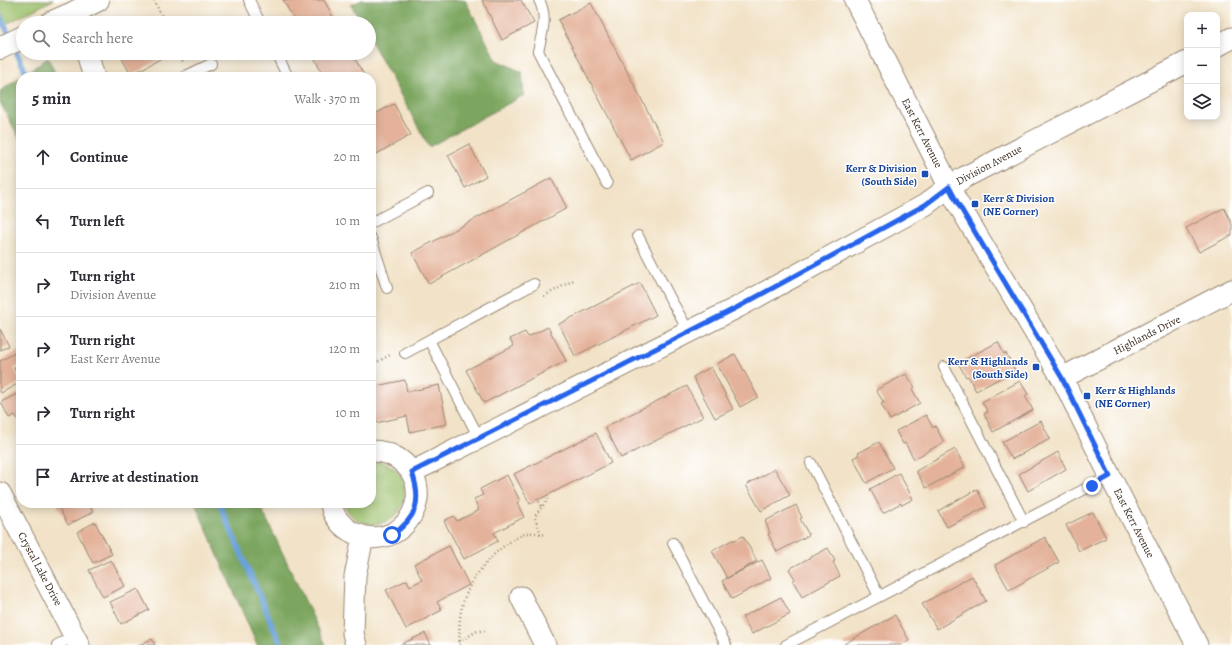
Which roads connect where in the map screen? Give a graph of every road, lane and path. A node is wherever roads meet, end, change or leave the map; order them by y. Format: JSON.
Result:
{"nodes":[{"id":1,"x":98,"y":0,"type":"edge"},
{"id":2,"x":154,"y":0,"type":"edge"},
{"id":3,"x":249,"y":0,"type":"edge"},
{"id":4,"x":539,"y":0,"type":"edge"},
{"id":5,"x":855,"y":0,"type":"edge"},
{"id":6,"x":73,"y":14,"type":"edge"},
{"id":7,"x":162,"y":16,"type":"edge"},
{"id":8,"x":257,"y":16,"type":"edge"},
{"id":9,"x":1232,"y":38,"type":"edge"},
{"id":10,"x":16,"y":40,"type":"edge"},
{"id":11,"x":1220,"y":44,"type":"edge"},
{"id":12,"x":0,"y":48,"type":"edge"},
{"id":13,"x":89,"y":60,"type":"edge"},
{"id":14,"x":280,"y":60,"type":"edge"},
{"id":15,"x":211,"y":64,"type":"dead end"},
{"id":16,"x":1184,"y":64,"type":"edge"},
{"id":17,"x":93,"y":72,"type":"edge"},
{"id":18,"x":194,"y":72,"type":"edge"},
{"id":19,"x":286,"y":72,"type":"edge"},
{"id":20,"x":607,"y":184,"type":"dead end"},
{"id":21,"x":949,"y":187,"type":"junction"},
{"id":22,"x":428,"y":193,"type":"dead end"},
{"id":23,"x":376,"y":220,"type":"edge"},
{"id":24,"x":638,"y":236,"type":"dead end"},
{"id":25,"x":376,"y":254,"type":"edge"},
{"id":26,"x":574,"y":280,"type":"dead end"},
{"id":27,"x":534,"y":284,"type":"joint"},
{"id":28,"x":387,"y":288,"type":"dead end"},
{"id":29,"x":1232,"y":290,"type":"edge"},
{"id":30,"x":689,"y":332,"type":"junction"},
{"id":31,"x":429,"y":340,"type":"junction"},
{"id":32,"x":405,"y":353,"type":"joint"},
{"id":33,"x":376,"y":362,"type":"edge"},
{"id":34,"x":944,"y":367,"type":"dead end"},
{"id":35,"x":1062,"y":378,"type":"junction"},
{"id":36,"x":479,"y":438,"type":"junction"},
{"id":37,"x":376,"y":451,"type":"edge"},
{"id":38,"x":811,"y":463,"type":"dead end"},
{"id":39,"x":412,"y":472,"type":"junction"},
{"id":40,"x":1110,"y":476,"type":"junction"},
{"id":41,"x":548,"y":491,"type":"dead end"},
{"id":42,"x":0,"y":493,"type":"edge"},
{"id":43,"x":537,"y":498,"type":"dead end"},
{"id":44,"x":542,"y":507,"type":"junction"},
{"id":45,"x":332,"y":508,"type":"edge"},
{"id":46,"x":1024,"y":522,"type":"junction"},
{"id":47,"x":541,"y":534,"type":"junction"},
{"id":48,"x":546,"y":535,"type":"dead end"},
{"id":49,"x":363,"y":537,"type":"junction"},
{"id":50,"x":673,"y":543,"type":"dead end"},
{"id":51,"x":879,"y":596,"type":"junction"},
{"id":52,"x":521,"y":597,"type":"dead end"},
{"id":53,"x":485,"y":631,"type":"dead end"},
{"id":54,"x":70,"y":642,"type":"edge"},
{"id":55,"x":459,"y":643,"type":"edge"},
{"id":56,"x":356,"y":645,"type":"edge"},
{"id":57,"x":546,"y":645,"type":"edge"},
{"id":58,"x":726,"y":645,"type":"edge"},
{"id":59,"x":786,"y":645,"type":"edge"},
{"id":60,"x":1197,"y":645,"type":"edge"}],
"edges":[{"from":1,"to":6,"type":"street"},
{"from":2,"to":7,"type":"path"},
{"from":3,"to":8,"type":"lane"},
{"from":4,"to":20,"type":"lane"},
{"from":5,"to":21,"type":"street","name":"East Kerr Avenue"},
{"from":9,"to":11,"type":"street"},
{"from":10,"to":12,"type":"street"},
{"from":13,"to":17,"type":"street"},
{"from":14,"to":19,"type":"lane"},
{"from":15,"to":18,"type":"lane"},
{"from":16,"to":21,"type":"street","name":"Division Avenue"},
{"from":21,"to":30,"type":"street","name":"Division Avenue"},
{"from":21,"to":35,"type":"street","name":"East Kerr Avenue"},
{"from":22,"to":23,"type":"lane"},
{"from":24,"to":30,"type":"lane"},
{"from":25,"to":28,"type":"lane"},
{"from":26,"to":27,"type":"path"},
{"from":27,"to":31,"type":"lane"},
{"from":29,"to":35,"type":"street","name":"Highlands Drive"},
{"from":30,"to":36,"type":"street","name":"Division Avenue"},
{"from":31,"to":32,"type":"lane"},
{"from":31,"to":36,"type":"lane"},
{"from":32,"to":33,"type":"path"},
{"from":34,"to":46,"type":"lane"},
{"from":35,"to":40,"type":"street","name":"East Kerr Avenue"},
{"from":36,"to":39,"type":"street","name":"Division Avenue"},
{"from":37,"to":39,"type":"street"},
{"from":38,"to":51,"type":"lane"},
{"from":39,"to":49,"type":"street"},
{"from":40,"to":46,"type":"lane"},
{"from":40,"to":60,"type":"street","name":"East Kerr Avenue"},
{"from":41,"to":44,"type":"path"},
{"from":42,"to":54,"type":"street","name":"Crystal Lake Drive"},
{"from":43,"to":44,"type":"path"},
{"from":44,"to":47,"type":"path"},
{"from":45,"to":49,"type":"street"},
{"from":46,"to":51,"type":"lane"},
{"from":47,"to":48,"type":"path"},
{"from":47,"to":55,"type":"path"},
{"from":49,"to":56,"type":"street"},
{"from":50,"to":58,"type":"lane"},
{"from":51,"to":59,"type":"lane"},
{"from":52,"to":57,"type":"street"},
{"from":53,"to":55,"type":"path"}]}
